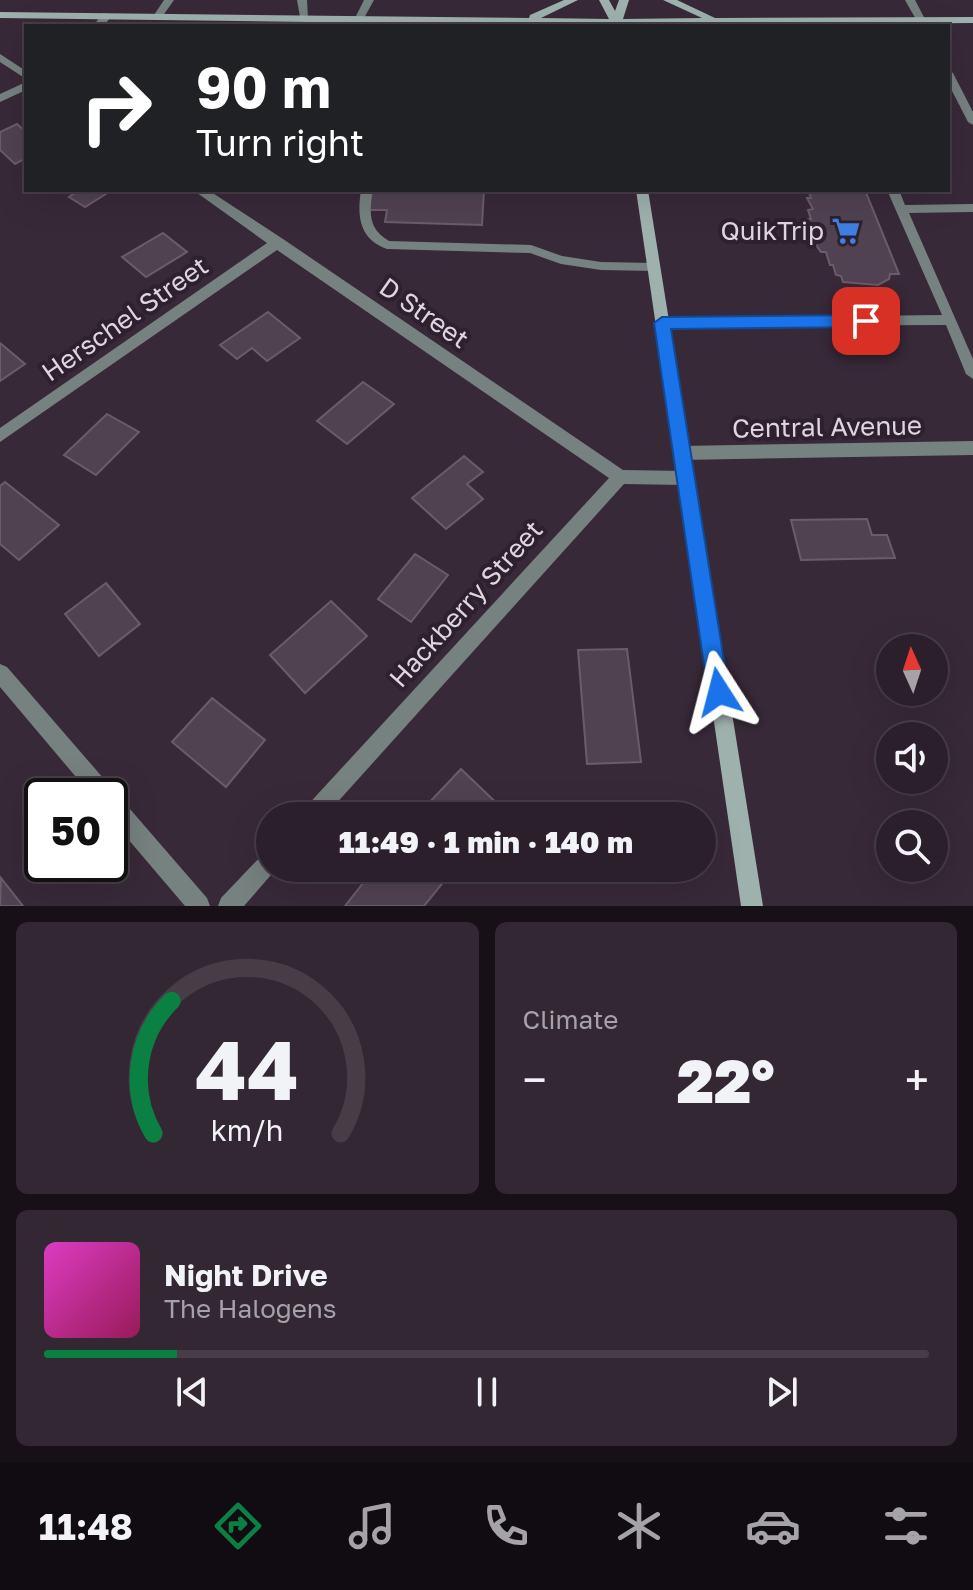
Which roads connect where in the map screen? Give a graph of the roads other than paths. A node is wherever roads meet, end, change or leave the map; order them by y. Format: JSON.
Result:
{"nodes":[{"id":1,"x":169,"y":0,"type":"edge"},
{"id":2,"x":302,"y":0,"type":"edge"},
{"id":3,"x":369,"y":0,"type":"edge"},
{"id":4,"x":573,"y":0,"type":"edge"},
{"id":5,"x":604,"y":0,"type":"edge"},
{"id":6,"x":624,"y":0,"type":"edge"},
{"id":7,"x":668,"y":0,"type":"edge"},
{"id":8,"x":910,"y":0,"type":"edge"},
{"id":9,"x":0,"y":15,"type":"edge"},
{"id":10,"x":107,"y":15,"type":"junction"},
{"id":11,"x":159,"y":15,"type":"junction"},
{"id":12,"x":305,"y":17,"type":"junction"},
{"id":13,"x":360,"y":18,"type":"junction"},
{"id":14,"x":525,"y":20,"type":"junction"},
{"id":15,"x":973,"y":20,"type":"edge"},
{"id":16,"x":921,"y":21,"type":"junction"},
{"id":17,"x":395,"y":22,"type":"edge"},
{"id":18,"x":895,"y":23,"type":"edge"},
{"id":19,"x":100,"y":24,"type":"edge"},
{"id":20,"x":536,"y":24,"type":"edge"},
{"id":21,"x":617,"y":24,"type":"edge"},
{"id":22,"x":713,"y":24,"type":"edge"},
{"id":23,"x":0,"y":57,"type":"edge"},
{"id":24,"x":24,"y":75,"type":"edge"},
{"id":25,"x":950,"y":77,"type":"edge"},
{"id":26,"x":24,"y":86,"type":"edge"},
{"id":27,"x":0,"y":99,"type":"edge"},
{"id":28,"x":973,"y":122,"type":"edge"},
{"id":29,"x":202,"y":192,"type":"edge"},
{"id":30,"x":367,"y":192,"type":"edge"},
{"id":31,"x":642,"y":192,"type":"edge"},
{"id":32,"x":894,"y":192,"type":"edge"},
{"id":33,"x":973,"y":208,"type":"edge"},
{"id":34,"x":900,"y":209,"type":"junction"},
{"id":35,"x":278,"y":242,"type":"junction"},
{"id":36,"x":654,"y":267,"type":"junction"},
{"id":37,"x":950,"y":320,"type":"junction"},
{"id":38,"x":662,"y":323,"type":"junction"},
{"id":39,"x":973,"y":374,"type":"edge"},
{"id":40,"x":0,"y":436,"type":"edge"},
{"id":41,"x":973,"y":448,"type":"edge"},
{"id":42,"x":681,"y":453,"type":"junction"},
{"id":43,"x":620,"y":477,"type":"junction"},
{"id":44,"x":685,"y":478,"type":"junction"},
{"id":45,"x":0,"y":673,"type":"edge"},
{"id":46,"x":90,"y":778,"type":"edge"},
{"id":47,"x":324,"y":802,"type":"edge"},
{"id":48,"x":128,"y":823,"type":"edge"},
{"id":49,"x":256,"y":876,"type":"edge"},
{"id":50,"x":199,"y":906,"type":"edge"},
{"id":51,"x":229,"y":906,"type":"edge"},
{"id":52,"x":752,"y":906,"type":"edge"}],
"edges":[{"from":1,"to":11,"type":"lane"},
{"from":2,"to":12,"type":"lane"},
{"from":3,"to":13,"type":"lane"},
{"from":4,"to":14,"type":"main road"},
{"from":5,"to":21,"type":"main road"},
{"from":6,"to":21,"type":"main road"},
{"from":7,"to":22,"type":"main road"},
{"from":8,"to":16,"type":"lane"},
{"from":9,"to":10,"type":"main road"},
{"from":10,"to":11,"type":"main road"},
{"from":10,"to":19,"type":"street"},
{"from":11,"to":12,"type":"main road"},
{"from":12,"to":13,"type":"main road"},
{"from":13,"to":17,"type":"main road"},
{"from":14,"to":17,"type":"main road"},
{"from":14,"to":20,"type":"main road"},
{"from":14,"to":21,"type":"main road"},
{"from":15,"to":16,"type":"main road"},
{"from":16,"to":18,"type":"main road"},
{"from":18,"to":22,"type":"main road"},
{"from":21,"to":22,"type":"main road"},
{"from":23,"to":24,"type":"street"},
{"from":25,"to":28,"type":"lane"},
{"from":26,"to":27,"type":"street"},
{"from":29,"to":35,"type":"street","name":"D Street"},
{"from":30,"to":36,"type":"lane"},
{"from":31,"to":36,"type":"main road"},
{"from":32,"to":34,"type":"lane"},
{"from":33,"to":34,"type":"lane"},
{"from":34,"to":37,"type":"lane"},
{"from":35,"to":40,"type":"street","name":"Herschel Street"},
{"from":35,"to":43,"type":"street","name":"D Street"},
{"from":36,"to":38,"type":"main road"},
{"from":37,"to":38,"type":"lane"},
{"from":37,"to":39,"type":"lane"},
{"from":38,"to":42,"type":"main road"},
{"from":41,"to":42,"type":"street","name":"Central Avenue"},
{"from":42,"to":44,"type":"main road"},
{"from":43,"to":44,"type":"street"},
{"from":43,"to":47,"type":"street","name":"Hackberry Street"},
{"from":44,"to":52,"type":"main road"},
{"from":45,"to":46,"type":"street"},
{"from":48,"to":50,"type":"street"},
{"from":49,"to":51,"type":"street"}]}
